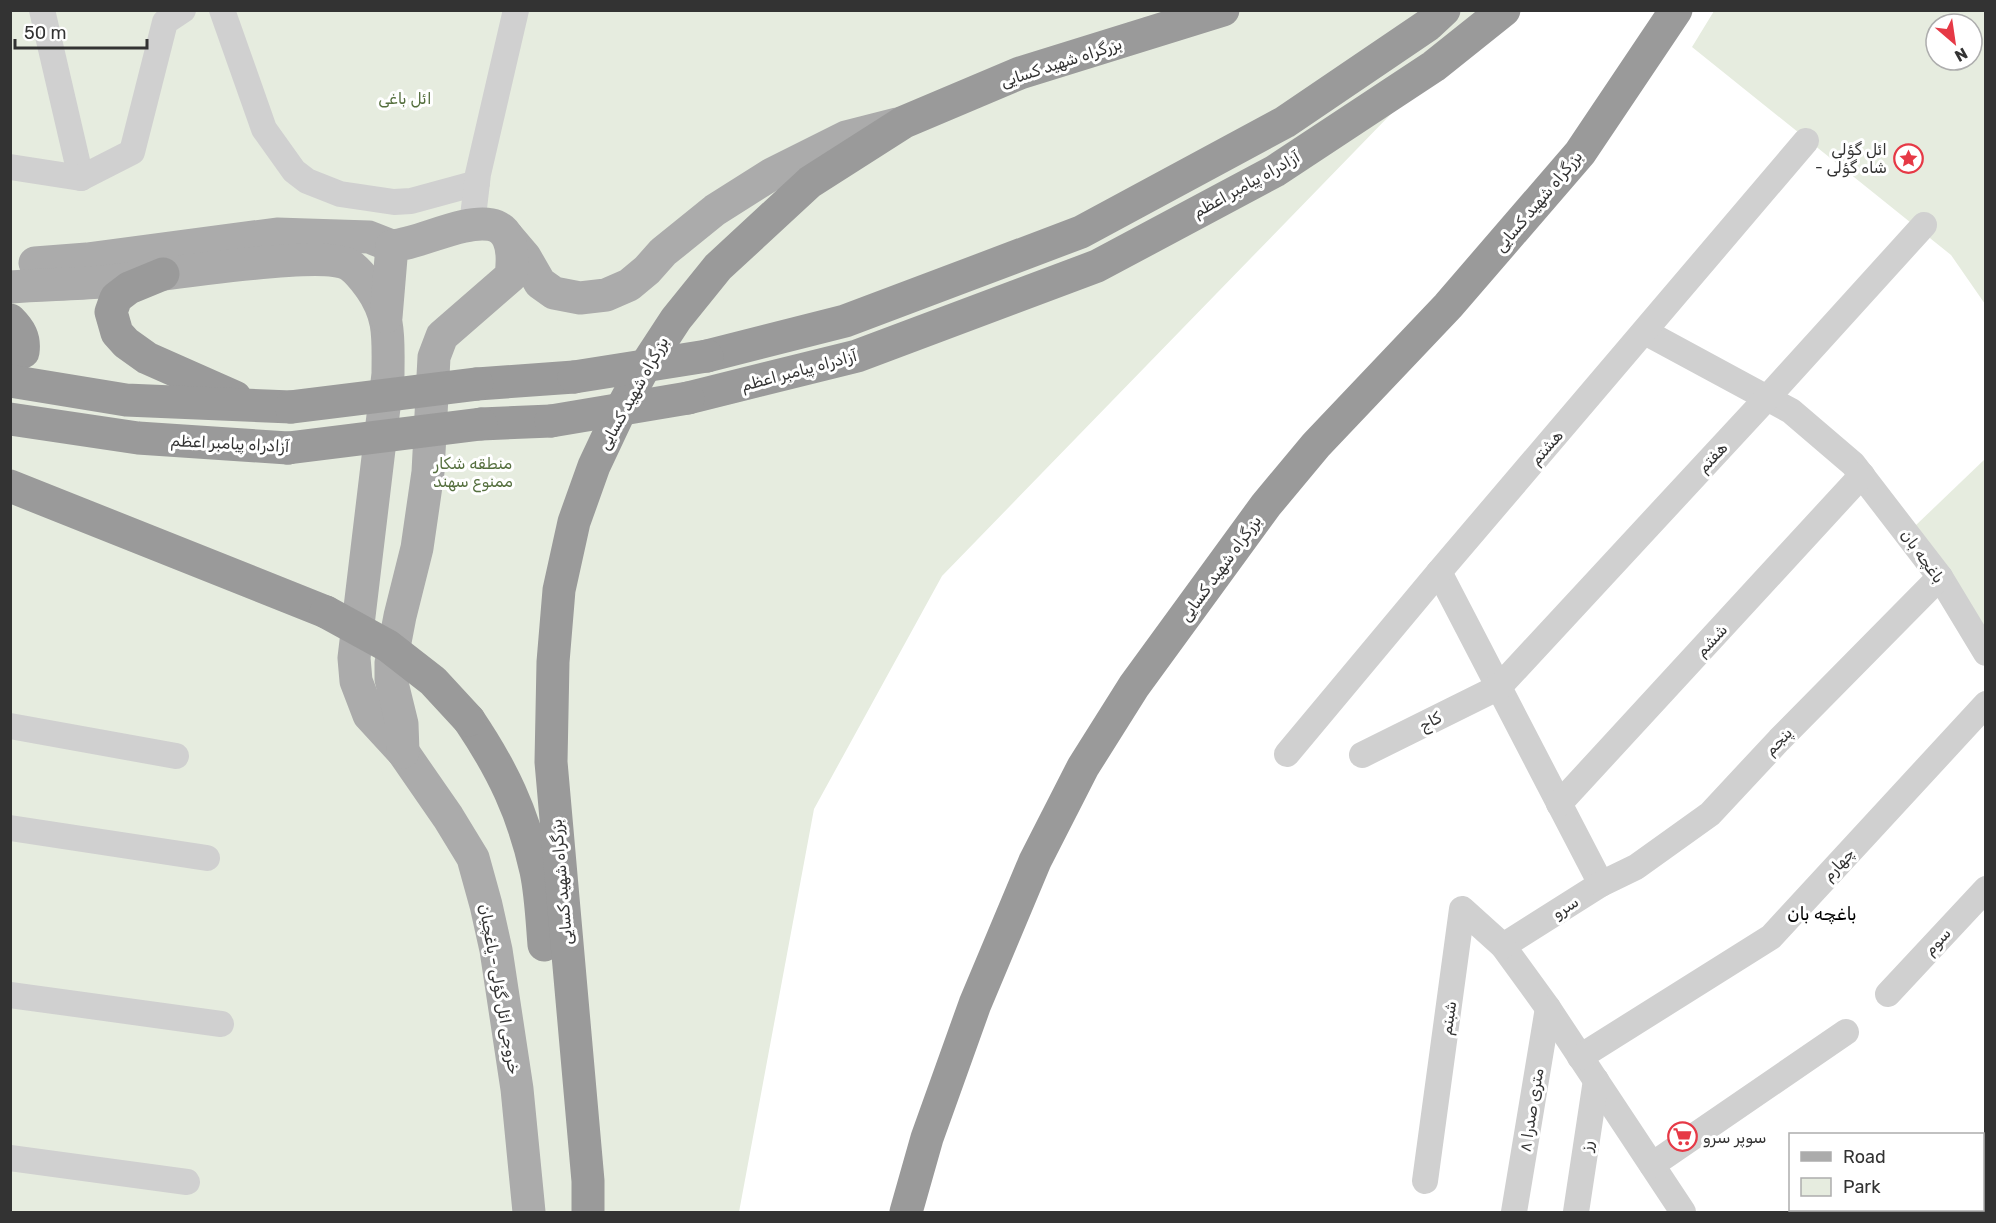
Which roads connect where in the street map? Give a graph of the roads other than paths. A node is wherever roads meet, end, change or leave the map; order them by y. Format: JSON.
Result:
{"nodes":[{"id":1,"x":42,"y":10,"type":"edge"},
{"id":2,"x":183,"y":10,"type":"edge"},
{"id":3,"x":222,"y":10,"type":"edge"},
{"id":4,"x":516,"y":10,"type":"edge"},
{"id":5,"x":1223,"y":10,"type":"edge"},
{"id":6,"x":1444,"y":10,"type":"edge"},
{"id":7,"x":1504,"y":10,"type":"edge"},
{"id":8,"x":1676,"y":10,"type":"edge"},
{"id":9,"x":904,"y":122,"type":"junction"},
{"id":10,"x":1806,"y":141,"type":"dead end"},
{"id":11,"x":10,"y":167,"type":"edge"},
{"id":12,"x":81,"y":178,"type":"junction"},
{"id":13,"x":477,"y":183,"type":"junction"},
{"id":14,"x":1924,"y":225,"type":"dead end"},
{"id":15,"x":486,"y":227,"type":"junction"},
{"id":16,"x":392,"y":246,"type":"junction"},
{"id":17,"x":10,"y":265,"type":"edge"},
{"id":18,"x":163,"y":274,"type":"junction"},
{"id":19,"x":10,"y":287,"type":"edge"},
{"id":20,"x":386,"y":318,"type":"junction"},
{"id":21,"x":10,"y":320,"type":"edge"},
{"id":22,"x":1645,"y":332,"type":"junction"},
{"id":23,"x":10,"y":357,"type":"edge"},
{"id":24,"x":10,"y":381,"type":"edge"},
{"id":25,"x":1767,"y":398,"type":"junction"},
{"id":26,"x":256,"y":406,"type":"junction"},
{"id":27,"x":10,"y":419,"type":"edge"},
{"id":28,"x":1858,"y":470,"type":"junction"},
{"id":29,"x":10,"y":486,"type":"edge"},
{"id":30,"x":1438,"y":572,"type":"junction"},
{"id":31,"x":1940,"y":578,"type":"junction"},
{"id":32,"x":1986,"y":653,"type":"edge"},
{"id":33,"x":1498,"y":687,"type":"junction"},
{"id":34,"x":1986,"y":705,"type":"edge"},
{"id":35,"x":10,"y":726,"type":"edge"},
{"id":36,"x":403,"y":752,"type":"junction"},
{"id":37,"x":1287,"y":754,"type":"dead end"},
{"id":38,"x":1362,"y":755,"type":"dead end"},
{"id":39,"x":176,"y":756,"type":"dead end"},
{"id":40,"x":1560,"y":804,"type":"junction"},
{"id":41,"x":10,"y":828,"type":"edge"},
{"id":42,"x":207,"y":858,"type":"dead end"},
{"id":43,"x":1601,"y":884,"type":"junction"},
{"id":44,"x":1986,"y":889,"type":"edge"},
{"id":45,"x":1503,"y":946,"type":"junction"},
{"id":46,"x":1888,"y":994,"type":"dead end"},
{"id":47,"x":10,"y":995,"type":"edge"},
{"id":48,"x":1548,"y":1008,"type":"junction"},
{"id":49,"x":221,"y":1024,"type":"dead end"},
{"id":50,"x":1846,"y":1032,"type":"dead end"},
{"id":51,"x":1580,"y":1057,"type":"junction"},
{"id":52,"x":1596,"y":1080,"type":"junction"},
{"id":53,"x":10,"y":1158,"type":"edge"},
{"id":54,"x":1652,"y":1165,"type":"junction"},
{"id":55,"x":1425,"y":1181,"type":"dead end"},
{"id":56,"x":188,"y":1182,"type":"dead end"},
{"id":57,"x":529,"y":1212,"type":"edge"},
{"id":58,"x":576,"y":1212,"type":"edge"},
{"id":59,"x":588,"y":1212,"type":"edge"},
{"id":60,"x":906,"y":1212,"type":"edge"},
{"id":61,"x":1514,"y":1212,"type":"edge"},
{"id":62,"x":1576,"y":1212,"type":"edge"},
{"id":63,"x":1683,"y":1212,"type":"edge"}],
"edges":[{"from":1,"to":12,"type":"street"},
{"from":2,"to":12,"type":"street"},
{"from":3,"to":13,"type":"street"},
{"from":4,"to":13,"type":"street"},
{"from":5,"to":9,"type":"highway","name":"بزرگراه شهید کسایی"},
{"from":6,"to":26,"type":"highway","bridge":true},
{"from":7,"to":27,"type":"highway","name":"آزادراه پیامبر اعظم","bridge":true},
{"from":8,"to":60,"type":"highway","name":"بزرگراه شهید کسایی"},
{"from":9,"to":15,"type":"main road"},
{"from":9,"to":59,"type":"highway","name":"بزرگراه شهید کسایی"},
{"from":10,"to":22,"type":"street","name":"هشتم"},
{"from":11,"to":12,"type":"street"},
{"from":13,"to":15,"type":"street"},
{"from":14,"to":25,"type":"street","name":"هفتم"},
{"from":15,"to":16,"type":"main road"},
{"from":15,"to":36,"type":"main road"},
{"from":16,"to":17,"type":"main road"},
{"from":16,"to":20,"type":"main road","name":"خروجی ائل گؤلی - یاغچیان"},
{"from":18,"to":19,"type":"main road"},
{"from":18,"to":20,"type":"main road"},
{"from":18,"to":26,"type":"highway"},
{"from":20,"to":36,"type":"main road","name":"خروجی ائل گؤلی - یاغچیان"},
{"from":21,"to":23,"type":"highway"},
{"from":22,"to":25,"type":"street","name":"باغچه بان"},
{"from":22,"to":30,"type":"street","name":"هشتم"},
{"from":24,"to":26,"type":"highway"},
{"from":25,"to":28,"type":"street","name":"باغچه بان"},
{"from":25,"to":33,"type":"street","name":"هفتم"},
{"from":28,"to":31,"type":"street","name":"باغچه بان"},
{"from":28,"to":40,"type":"street","name":"ششم"},
{"from":29,"to":58,"type":"highway","bridge":true},
{"from":30,"to":33,"type":"street"},
{"from":30,"to":37,"type":"street","name":"هشتم"},
{"from":31,"to":32,"type":"street","name":"باغچه بان"},
{"from":31,"to":43,"type":"street","name":"پنجم"},
{"from":33,"to":38,"type":"street","name":"کاج"},
{"from":33,"to":40,"type":"street"},
{"from":34,"to":51,"type":"street","name":"چهارم"},
{"from":35,"to":39,"type":"street"},
{"from":36,"to":57,"type":"main road","name":"خروجی ائل گؤلی - یاغچیان"},
{"from":40,"to":43,"type":"street"},
{"from":41,"to":42,"type":"street"},
{"from":43,"to":45,"type":"street","name":"سرو"},
{"from":44,"to":46,"type":"street","name":"سوم"},
{"from":45,"to":48,"type":"street"},
{"from":45,"to":55,"type":"street","name":"شبنم"},
{"from":47,"to":49,"type":"street"},
{"from":48,"to":51,"type":"street"},
{"from":48,"to":61,"type":"street","name":"۸ متری صدرا"},
{"from":50,"to":54,"type":"street"},
{"from":51,"to":52,"type":"street"},
{"from":52,"to":54,"type":"street"},
{"from":52,"to":62,"type":"street","name":"رز"},
{"from":53,"to":56,"type":"street"},
{"from":54,"to":63,"type":"street"}]}
